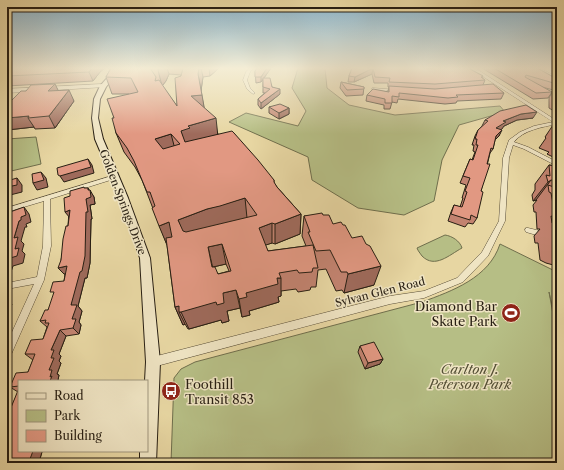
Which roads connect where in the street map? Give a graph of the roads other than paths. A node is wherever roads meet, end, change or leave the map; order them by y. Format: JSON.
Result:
{"nodes":[{"id":1,"x":7,"y":90,"type":"edge"},
{"id":2,"x":40,"y":90,"type":"edge"},
{"id":3,"x":100,"y":90,"type":"edge"},
{"id":4,"x":250,"y":90,"type":"edge"},
{"id":5,"x":387,"y":90,"type":"edge"},
{"id":6,"x":504,"y":90,"type":"edge"},
{"id":7,"x":402,"y":91,"type":"edge"},
{"id":8,"x":253,"y":93,"type":"dead end"},
{"id":9,"x":556,"y":124,"type":"edge"},
{"id":10,"x":511,"y":143,"type":"junction"},
{"id":11,"x":556,"y":162,"type":"edge"},
{"id":12,"x":116,"y":177,"type":"junction"},
{"id":13,"x":47,"y":198,"type":"junction"},
{"id":14,"x":7,"y":210,"type":"edge"},
{"id":15,"x":528,"y":230,"type":"dead end"},
{"id":16,"x":557,"y":238,"type":"edge"},
{"id":17,"x":40,"y":280,"type":"junction"},
{"id":18,"x":7,"y":286,"type":"edge"},
{"id":19,"x":7,"y":354,"type":"edge"},
{"id":20,"x":153,"y":362,"type":"junction"},
{"id":21,"x":148,"y":463,"type":"edge"}],
"edges":[{"from":1,"to":2,"type":"street"},
{"from":3,"to":12,"type":"main road","name":"Golden Springs Drive"},
{"from":4,"to":8,"type":"street"},
{"from":5,"to":7,"type":"street"},
{"from":6,"to":9,"type":"street"},
{"from":9,"to":10,"type":"street"},
{"from":10,"to":11,"type":"street"},
{"from":10,"to":20,"type":"street","name":"Sylvan Glen Road"},
{"from":12,"to":13,"type":"street"},
{"from":12,"to":20,"type":"main road","name":"Golden Springs Drive"},
{"from":13,"to":14,"type":"street"},
{"from":13,"to":17,"type":"street"},
{"from":15,"to":16,"type":"street"},
{"from":17,"to":18,"type":"street"},
{"from":17,"to":19,"type":"street"},
{"from":20,"to":21,"type":"main road","name":"Golden Springs Drive"}]}
